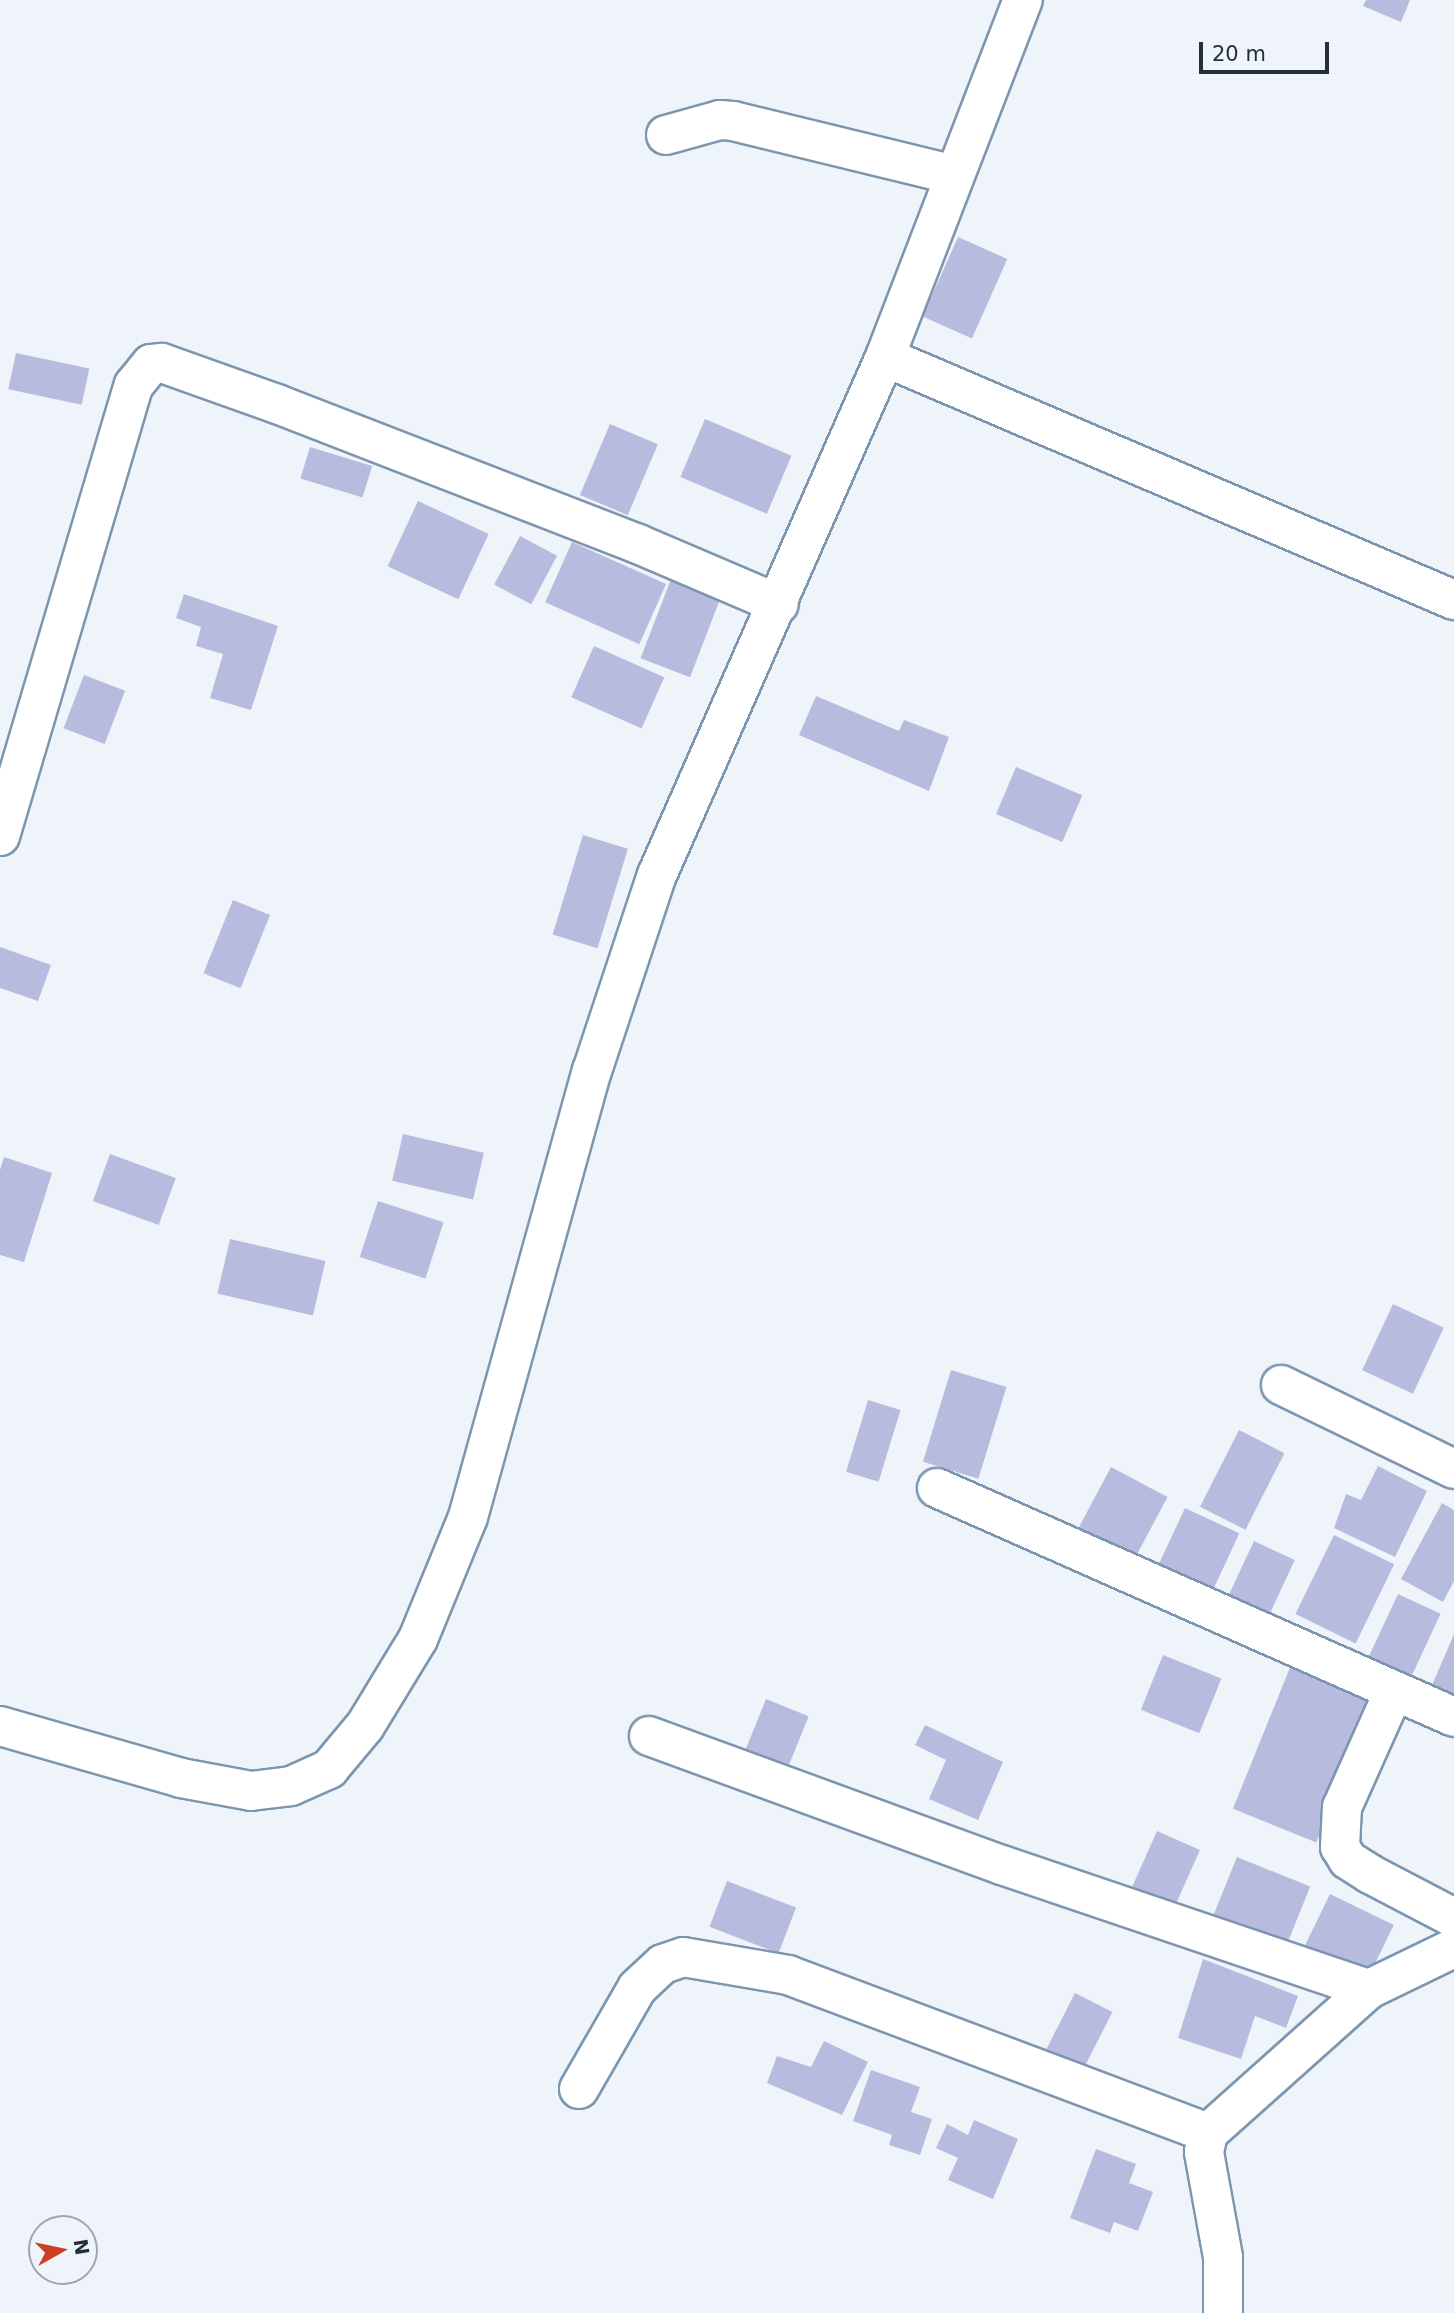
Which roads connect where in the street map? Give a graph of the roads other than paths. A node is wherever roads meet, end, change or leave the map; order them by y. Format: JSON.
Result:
{"nodes":[{"id":1,"x":1023,"y":0,"type":"edge"},
{"id":2,"x":666,"y":135,"type":"dead end"},
{"id":3,"x":955,"y":176,"type":"junction"},
{"id":4,"x":885,"y":357,"type":"junction"},
{"id":5,"x":1454,"y":600,"type":"edge"},
{"id":6,"x":779,"y":604,"type":"junction"},
{"id":7,"x":0,"y":836,"type":"edge"},
{"id":8,"x":1281,"y":1385,"type":"dead end"},
{"id":9,"x":1454,"y":1469,"type":"edge"},
{"id":10,"x":937,"y":1488,"type":"dead end"},
{"id":11,"x":1394,"y":1691,"type":"junction"},
{"id":12,"x":1454,"y":1717,"type":"edge"},
{"id":13,"x":0,"y":1726,"type":"edge"},
{"id":14,"x":649,"y":1736,"type":"dead end"},
{"id":15,"x":1454,"y":1919,"type":"edge"},
{"id":16,"x":1454,"y":1948,"type":"edge"},
{"id":17,"x":1369,"y":1989,"type":"junction"},
{"id":18,"x":579,"y":2089,"type":"dead end"},
{"id":19,"x":1208,"y":2133,"type":"junction"},
{"id":20,"x":1223,"y":2313,"type":"edge"}],
"edges":[{"from":1,"to":3,"type":"street"},
{"from":2,"to":3,"type":"street"},
{"from":3,"to":4,"type":"street"},
{"from":4,"to":5,"type":"street"},
{"from":4,"to":6,"type":"street"},
{"from":6,"to":7,"type":"street"},
{"from":6,"to":13,"type":"street"},
{"from":8,"to":9,"type":"street"},
{"from":10,"to":11,"type":"street"},
{"from":11,"to":12,"type":"street"},
{"from":11,"to":15,"type":"street"},
{"from":14,"to":17,"type":"street"},
{"from":16,"to":17,"type":"street"},
{"from":17,"to":19,"type":"street"},
{"from":18,"to":19,"type":"street"},
{"from":19,"to":20,"type":"street"}]}
